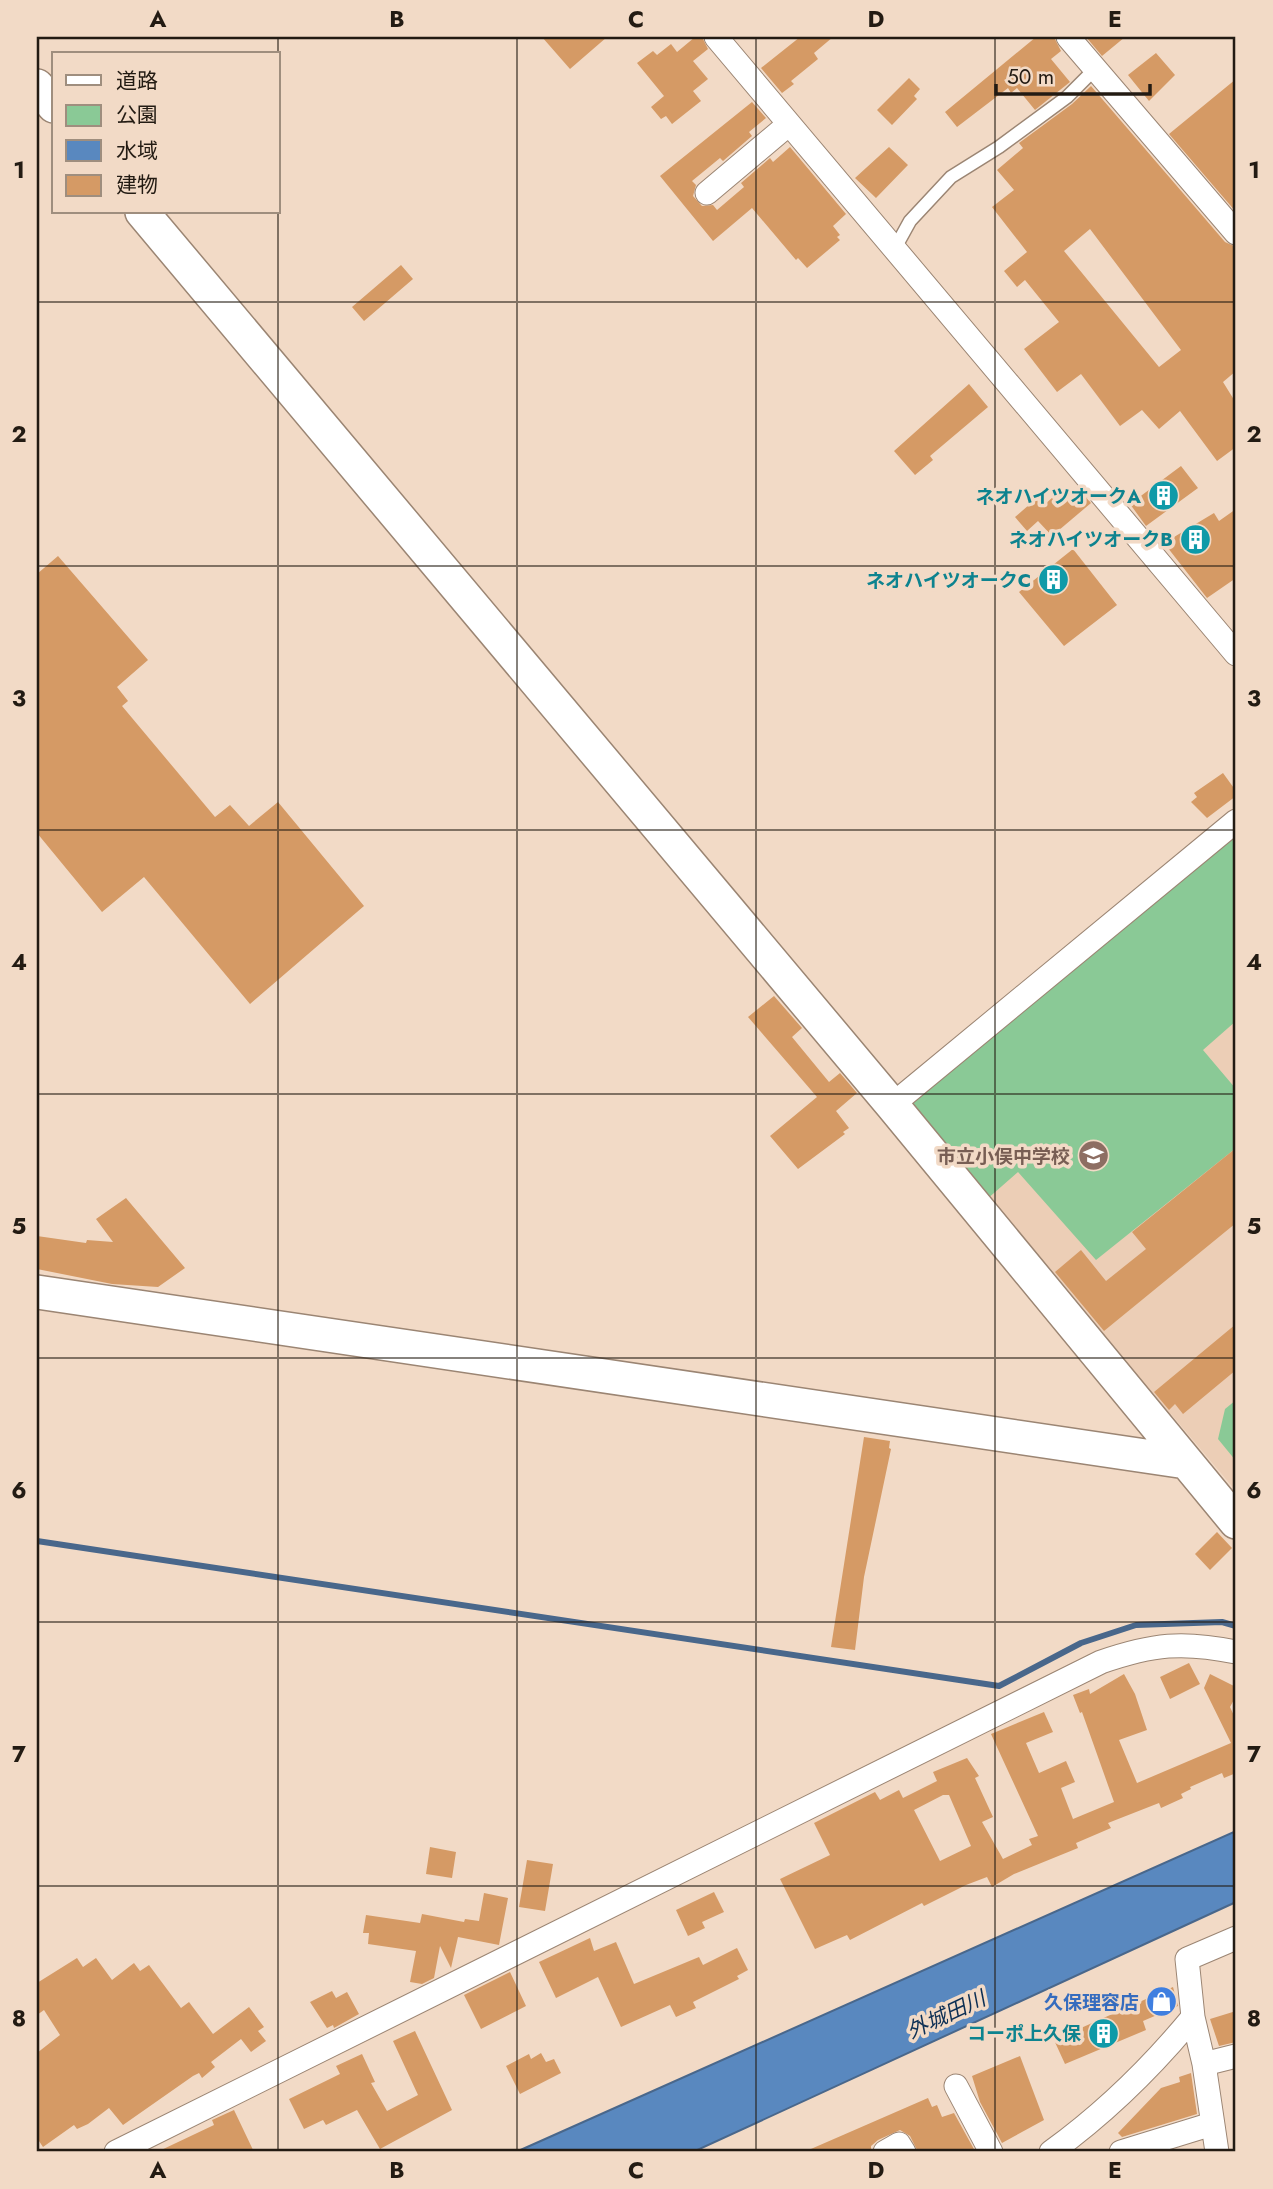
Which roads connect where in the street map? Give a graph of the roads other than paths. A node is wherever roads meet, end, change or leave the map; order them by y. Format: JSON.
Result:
{"nodes":[{"id":1,"x":716,"y":37,"type":"edge"},
{"id":2,"x":1068,"y":37,"type":"edge"},
{"id":3,"x":1095,"y":69,"type":"junction"},
{"id":4,"x":37,"y":86,"type":"edge"},
{"id":5,"x":52,"y":104,"type":"edge"},
{"id":6,"x":789,"y":124,"type":"junction"},
{"id":7,"x":707,"y":193,"type":"dead end"},
{"id":8,"x":144,"y":214,"type":"edge"},
{"id":9,"x":1236,"y":233,"type":"edge"},
{"id":10,"x":894,"y":250,"type":"junction"},
{"id":11,"x":1236,"y":654,"type":"edge"},
{"id":12,"x":1236,"y":821,"type":"edge"},
{"id":13,"x":892,"y":1105,"type":"junction"},
{"id":14,"x":37,"y":1292,"type":"edge"},
{"id":15,"x":1186,"y":1462,"type":"junction"},
{"id":16,"x":1236,"y":1522,"type":"edge"},
{"id":17,"x":1236,"y":1652,"type":"edge"},
{"id":18,"x":1236,"y":1938,"type":"edge"},
{"id":19,"x":1193,"y":2017,"type":"junction"},
{"id":20,"x":1236,"y":2056,"type":"edge"},
{"id":21,"x":1204,"y":2064,"type":"junction"},
{"id":22,"x":956,"y":2086,"type":"dead end"},
{"id":23,"x":1212,"y":2124,"type":"junction"},
{"id":24,"x":117,"y":2152,"type":"edge"},
{"id":25,"x":886,"y":2152,"type":"edge"},
{"id":26,"x":904,"y":2152,"type":"edge"},
{"id":27,"x":991,"y":2152,"type":"edge"},
{"id":28,"x":1051,"y":2152,"type":"edge"},
{"id":29,"x":1121,"y":2152,"type":"edge"},
{"id":30,"x":1217,"y":2152,"type":"edge"}],
"edges":[{"from":1,"to":6,"type":"street"},
{"from":2,"to":3,"type":"street"},
{"from":3,"to":9,"type":"street"},
{"from":3,"to":10,"type":"lane"},
{"from":4,"to":5,"type":"street"},
{"from":6,"to":7,"type":"street"},
{"from":6,"to":10,"type":"street"},
{"from":8,"to":13,"type":"street"},
{"from":10,"to":11,"type":"street"},
{"from":12,"to":13,"type":"street"},
{"from":13,"to":15,"type":"street"},
{"from":14,"to":15,"type":"street"},
{"from":15,"to":16,"type":"street"},
{"from":17,"to":24,"type":"street"},
{"from":18,"to":19,"type":"street"},
{"from":19,"to":21,"type":"street"},
{"from":19,"to":28,"type":"street"},
{"from":20,"to":21,"type":"street"},
{"from":21,"to":23,"type":"street"},
{"from":22,"to":27,"type":"street"},
{"from":23,"to":29,"type":"street"},
{"from":23,"to":30,"type":"street"},
{"from":25,"to":26,"type":"street"}]}
